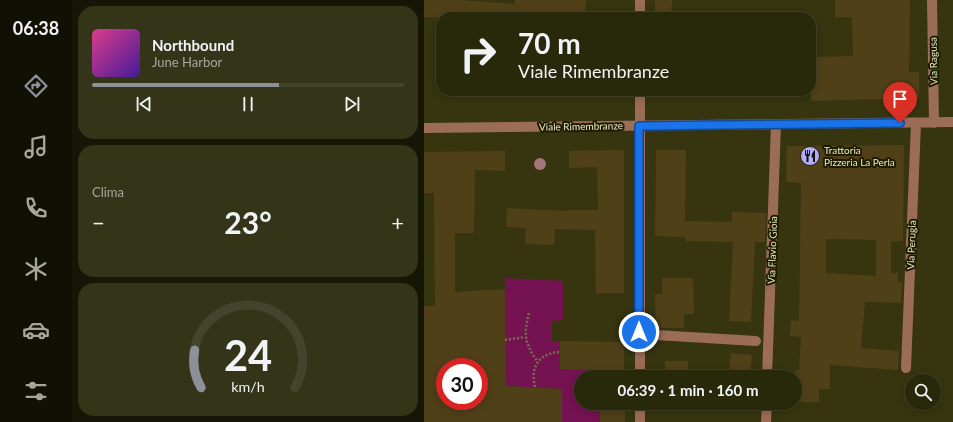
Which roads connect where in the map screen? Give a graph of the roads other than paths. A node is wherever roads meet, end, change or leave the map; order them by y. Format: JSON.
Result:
{"nodes":[{"id":1,"x":640,"y":0,"type":"edge"},
{"id":2,"x":932,"y":0,"type":"edge"},
{"id":3,"x":640,"y":12,"type":"edge"},
{"id":4,"x":640,"y":96,"type":"edge"},
{"id":5,"x":953,"y":122,"type":"edge"},
{"id":6,"x":916,"y":123,"type":"junction"},
{"id":7,"x":934,"y":123,"type":"junction"},
{"id":8,"x":776,"y":124,"type":"junction"},
{"id":9,"x":639,"y":126,"type":"junction"},
{"id":10,"x":424,"y":128,"type":"edge"},
{"id":11,"x":639,"y":334,"type":"junction"},
{"id":12,"x":756,"y":341,"type":"dead end"},
{"id":13,"x":906,"y":368,"type":"dead end"},
{"id":14,"x":640,"y":370,"type":"edge"},
{"id":15,"x":767,"y":370,"type":"edge"},
{"id":16,"x":640,"y":410,"type":"edge"},
{"id":17,"x":766,"y":410,"type":"edge"},
{"id":18,"x":640,"y":422,"type":"edge"},
{"id":19,"x":766,"y":422,"type":"edge"}],
"edges":[{"from":1,"to":3,"type":"street"},
{"from":2,"to":7,"type":"street","name":"Via Ragusa"},
{"from":4,"to":9,"type":"street"},
{"from":5,"to":7,"type":"street","name":"Viale Rimembranze"},
{"from":6,"to":7,"type":"street","name":"Viale Rimembranze"},
{"from":6,"to":8,"type":"street","name":"Viale Rimembranze"},
{"from":6,"to":13,"type":"street","name":"Via Perugia"},
{"from":8,"to":9,"type":"street","name":"Viale Rimembranze"},
{"from":8,"to":15,"type":"street","name":"Via Flavio Gioia"},
{"from":9,"to":10,"type":"street","name":"Viale Rimembranze"},
{"from":9,"to":11,"type":"street"},
{"from":11,"to":12,"type":"street"},
{"from":11,"to":14,"type":"street"},
{"from":16,"to":18,"type":"street"},
{"from":17,"to":19,"type":"street"}]}
